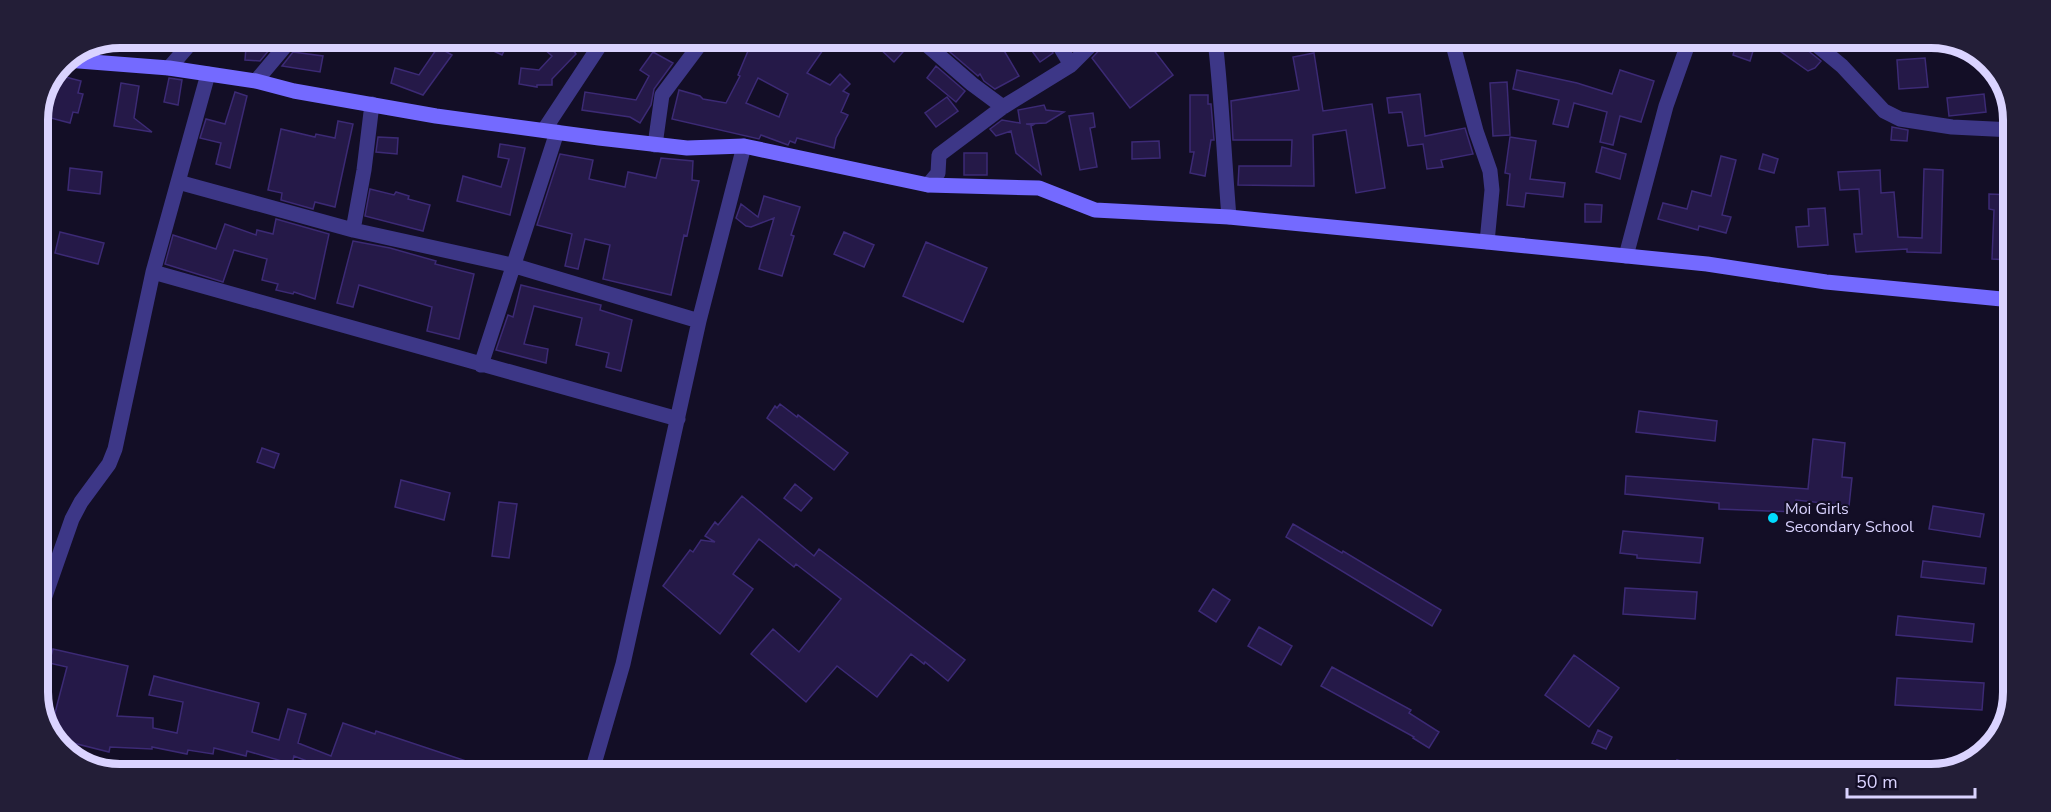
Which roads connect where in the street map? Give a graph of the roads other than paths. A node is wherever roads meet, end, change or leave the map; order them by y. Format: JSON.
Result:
{"nodes":[{"id":1,"x":186,"y":48,"type":"edge"},
{"id":2,"x":284,"y":48,"type":"edge"},
{"id":3,"x":599,"y":48,"type":"edge"},
{"id":4,"x":697,"y":48,"type":"edge"},
{"id":5,"x":930,"y":48,"type":"edge"},
{"id":6,"x":1061,"y":48,"type":"edge"},
{"id":7,"x":1088,"y":48,"type":"edge"},
{"id":8,"x":1216,"y":48,"type":"edge"},
{"id":9,"x":1454,"y":48,"type":"edge"},
{"id":10,"x":1687,"y":48,"type":"edge"},
{"id":11,"x":1821,"y":48,"type":"edge"},
{"id":12,"x":79,"y":61,"type":"edge"},
{"id":13,"x":1071,"y":65,"type":"junction"},
{"id":14,"x":168,"y":68,"type":"junction"},
{"id":15,"x":208,"y":74,"type":"junction"},
{"id":16,"x":256,"y":81,"type":"junction"},
{"id":17,"x":372,"y":104,"type":"junction"},
{"id":18,"x":1003,"y":107,"type":"junction"},
{"id":19,"x":2003,"y":130,"type":"edge"},
{"id":20,"x":551,"y":131,"type":"junction"},
{"id":21,"x":655,"y":145,"type":"junction"},
{"id":22,"x":744,"y":146,"type":"junction"},
{"id":23,"x":177,"y":182,"type":"junction"},
{"id":24,"x":928,"y":185,"type":"junction"},
{"id":25,"x":1229,"y":217,"type":"junction"},
{"id":26,"x":353,"y":230,"type":"junction"},
{"id":27,"x":1487,"y":242,"type":"junction"},
{"id":28,"x":1626,"y":256,"type":"junction"},
{"id":29,"x":512,"y":265,"type":"junction"},
{"id":30,"x":153,"y":272,"type":"junction"},
{"id":31,"x":2003,"y":299,"type":"edge"},
{"id":32,"x":699,"y":321,"type":"junction"},
{"id":33,"x":481,"y":365,"type":"junction"},
{"id":34,"x":678,"y":419,"type":"junction"},
{"id":35,"x":48,"y":588,"type":"edge"},
{"id":36,"x":594,"y":764,"type":"edge"}],
"edges":[{"from":1,"to":14,"type":"street"},
{"from":2,"to":16,"type":"street"},
{"from":3,"to":20,"type":"street"},
{"from":4,"to":21,"type":"street"},
{"from":5,"to":18,"type":"street"},
{"from":6,"to":13,"type":"street"},
{"from":7,"to":13,"type":"street"},
{"from":8,"to":25,"type":"street"},
{"from":9,"to":27,"type":"street"},
{"from":10,"to":28,"type":"street"},
{"from":11,"to":19,"type":"street"},
{"from":12,"to":14,"type":"main road"},
{"from":13,"to":18,"type":"street"},
{"from":14,"to":15,"type":"main road"},
{"from":15,"to":16,"type":"main road"},
{"from":15,"to":23,"type":"street"},
{"from":16,"to":17,"type":"main road"},
{"from":17,"to":20,"type":"main road"},
{"from":17,"to":26,"type":"street"},
{"from":18,"to":24,"type":"street"},
{"from":20,"to":21,"type":"main road"},
{"from":20,"to":29,"type":"street"},
{"from":21,"to":22,"type":"main road"},
{"from":22,"to":24,"type":"main road"},
{"from":22,"to":32,"type":"street"},
{"from":23,"to":26,"type":"street"},
{"from":23,"to":30,"type":"street"},
{"from":24,"to":25,"type":"main road"},
{"from":25,"to":27,"type":"main road"},
{"from":26,"to":29,"type":"street"},
{"from":27,"to":28,"type":"main road"},
{"from":28,"to":31,"type":"main road"},
{"from":29,"to":32,"type":"street"},
{"from":29,"to":33,"type":"street"},
{"from":30,"to":33,"type":"street"},
{"from":30,"to":35,"type":"street"},
{"from":32,"to":34,"type":"street"},
{"from":33,"to":34,"type":"street"},
{"from":34,"to":36,"type":"street"}]}
